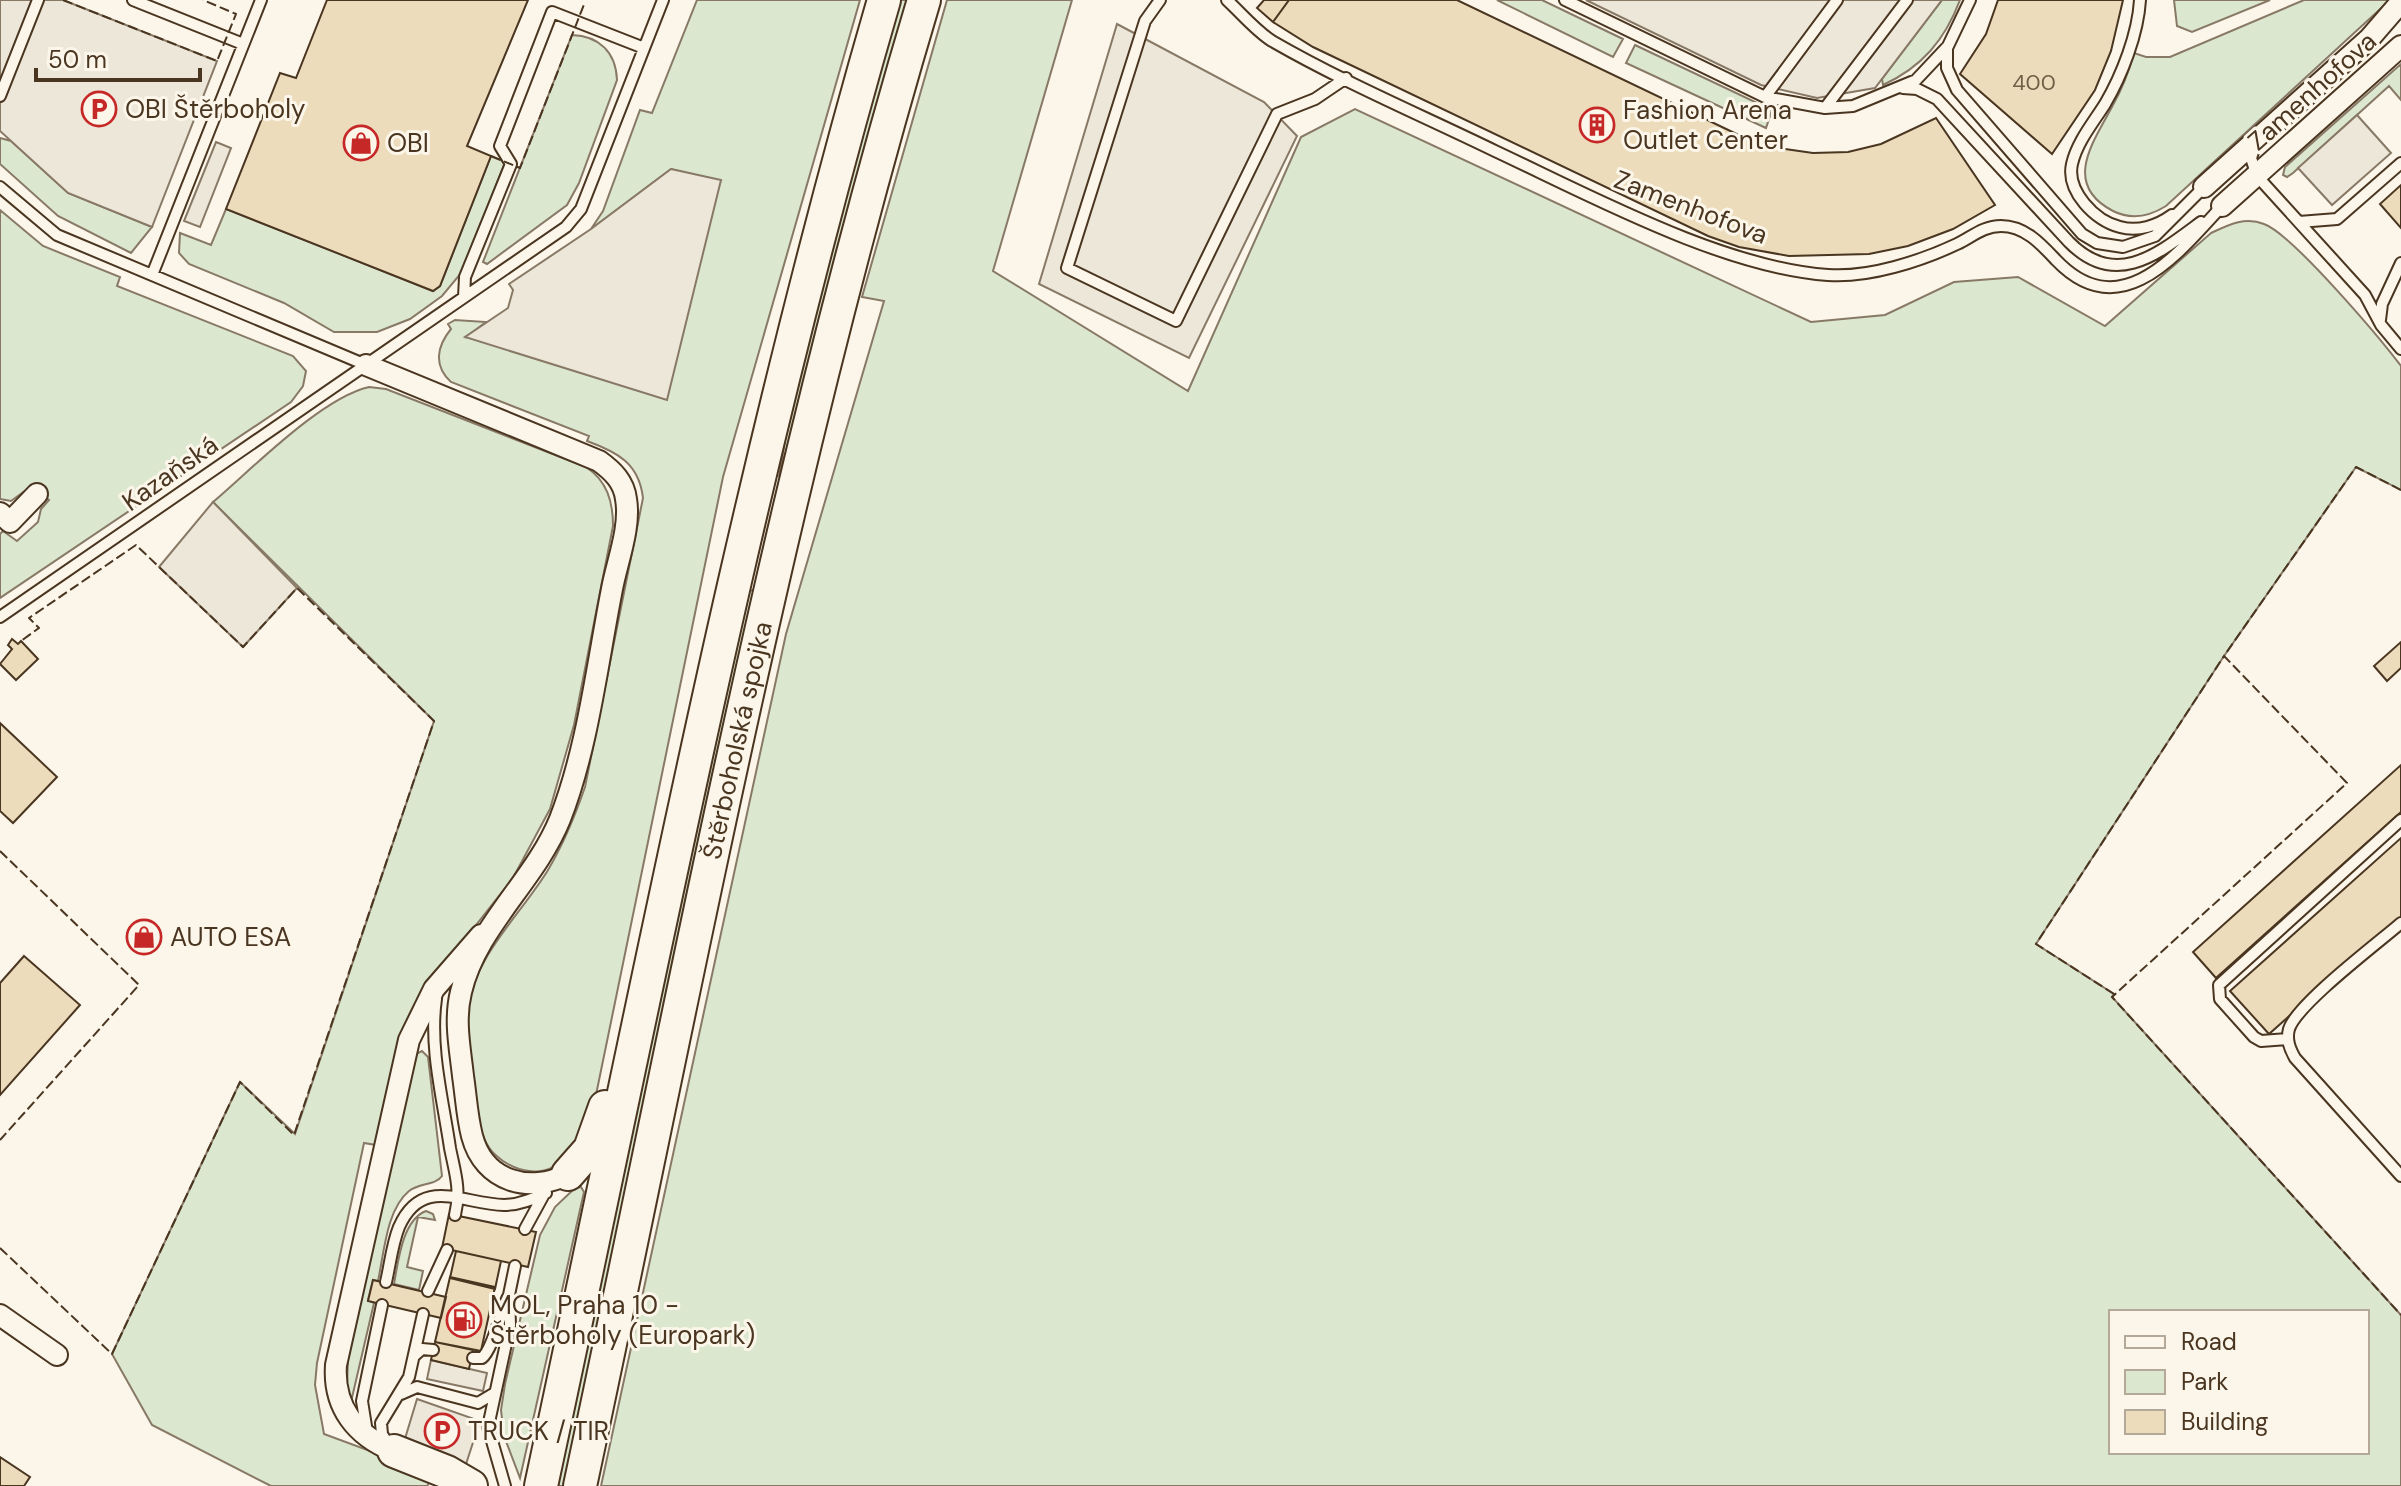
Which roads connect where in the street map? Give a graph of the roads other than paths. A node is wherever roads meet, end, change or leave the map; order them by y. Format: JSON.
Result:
{"nodes":[{"id":1,"x":38,"y":0,"type":"edge"},
{"id":2,"x":133,"y":0,"type":"edge"},
{"id":3,"x":261,"y":0,"type":"edge"},
{"id":4,"x":663,"y":0,"type":"edge"},
{"id":5,"x":884,"y":0,"type":"edge"},
{"id":6,"x":924,"y":0,"type":"edge"},
{"id":7,"x":1160,"y":0,"type":"edge"},
{"id":8,"x":1227,"y":0,"type":"edge"},
{"id":9,"x":1565,"y":0,"type":"edge"},
{"id":10,"x":1837,"y":0,"type":"edge"},
{"id":11,"x":1907,"y":0,"type":"edge"},
{"id":12,"x":1970,"y":0,"type":"edge"},
{"id":13,"x":2140,"y":0,"type":"edge"},
{"id":14,"x":2401,"y":2,"type":"edge"},
{"id":15,"x":243,"y":44,"type":"junction"},
{"id":16,"x":1948,"y":46,"type":"junction"},
{"id":17,"x":2401,"y":46,"type":"edge"},
{"id":18,"x":644,"y":48,"type":"junction"},
{"id":19,"x":1346,"y":78,"type":"junction"},
{"id":20,"x":1903,"y":88,"type":"junction"},
{"id":21,"x":0,"y":96,"type":"edge"},
{"id":22,"x":1765,"y":97,"type":"junction"},
{"id":23,"x":1825,"y":108,"type":"junction"},
{"id":24,"x":2261,"y":136,"type":"junction"},
{"id":25,"x":2401,"y":163,"type":"edge"},
{"id":26,"x":2401,"y":172,"type":"edge"},
{"id":27,"x":2257,"y":176,"type":"junction"},
{"id":28,"x":2387,"y":176,"type":"junction"},
{"id":29,"x":0,"y":187,"type":"edge"},
{"id":30,"x":2204,"y":187,"type":"junction"},
{"id":31,"x":2222,"y":206,"type":"junction"},
{"id":32,"x":2299,"y":222,"type":"junction"},
{"id":33,"x":2401,"y":263,"type":"edge"},
{"id":34,"x":152,"y":275,"type":"junction"},
{"id":35,"x":464,"y":297,"type":"junction"},
{"id":36,"x":2381,"y":325,"type":"junction"},
{"id":37,"x":2401,"y":349,"type":"edge"},
{"id":38,"x":366,"y":365,"type":"junction"},
{"id":39,"x":37,"y":494,"type":"dead end"},
{"id":40,"x":0,"y":513,"type":"edge"},
{"id":41,"x":0,"y":617,"type":"edge"},
{"id":42,"x":2401,"y":820,"type":"edge"},
{"id":43,"x":674,"y":866,"type":"junction"},
{"id":44,"x":2401,"y":923,"type":"edge"},
{"id":45,"x":493,"y":924,"type":"junction"},
{"id":46,"x":448,"y":972,"type":"junction"},
{"id":47,"x":2288,"y":1039,"type":"junction"},
{"id":48,"x":2401,"y":1176,"type":"edge"},
{"id":49,"x":557,"y":1183,"type":"junction"},
{"id":50,"x":459,"y":1199,"type":"junction"},
{"id":51,"x":455,"y":1215,"type":"dead end"},
{"id":52,"x":525,"y":1229,"type":"dead end"},
{"id":53,"x":447,"y":1250,"type":"dead end"},
{"id":54,"x":515,"y":1266,"type":"dead end"},
{"id":55,"x":386,"y":1282,"type":"dead end"},
{"id":56,"x":428,"y":1291,"type":"dead end"},
{"id":57,"x":509,"y":1295,"type":"junction"},
{"id":58,"x":382,"y":1305,"type":"dead end"},
{"id":59,"x":423,"y":1314,"type":"dead end"},
{"id":60,"x":3,"y":1326,"type":"edge"},
{"id":61,"x":433,"y":1350,"type":"dead end"},
{"id":62,"x":57,"y":1355,"type":"dead end"},
{"id":63,"x":414,"y":1357,"type":"junction"},
{"id":64,"x":473,"y":1358,"type":"dead end"},
{"id":65,"x":495,"y":1392,"type":"junction"},
{"id":66,"x":401,"y":1394,"type":"junction"},
{"id":67,"x":394,"y":1451,"type":"junction"},
{"id":68,"x":471,"y":1486,"type":"edge"},
{"id":69,"x":505,"y":1486,"type":"edge"},
{"id":70,"x":541,"y":1486,"type":"edge"},
{"id":71,"x":580,"y":1486,"type":"edge"}],
"edges":[{"from":1,"to":21,"type":"lane"},
{"from":2,"to":15,"type":"lane"},
{"from":3,"to":15,"type":"lane"},
{"from":4,"to":18,"type":"lane","name":"Kazaňská"},
{"from":5,"to":43,"type":"highway","name":"Štěrboholská spojka"},
{"from":6,"to":71,"type":"highway","name":"Štěrboholská spojka"},
{"from":7,"to":19,"type":"lane"},
{"from":8,"to":19,"type":"lane","name":"Zamenhofova"},
{"from":9,"to":22,"type":"lane"},
{"from":10,"to":22,"type":"lane"},
{"from":11,"to":23,"type":"lane"},
{"from":12,"to":16,"type":"lane"},
{"from":13,"to":30,"type":"lane","name":"Zamenhofova"},
{"from":14,"to":24,"type":"street","name":"Zamenhofova"},
{"from":15,"to":34,"type":"lane"},
{"from":16,"to":20,"type":"lane"},
{"from":16,"to":30,"type":"lane","name":"Zamenhofova"},
{"from":17,"to":27,"type":"street","name":"Zamenhofova"},
{"from":18,"to":35,"type":"lane","name":"Kazaňská"},
{"from":18,"to":35,"type":"lane"},
{"from":19,"to":31,"type":"lane","name":"Zamenhofova"},
{"from":20,"to":23,"type":"lane"},
{"from":20,"to":31,"type":"lane","name":"Zamenhofova"},
{"from":22,"to":23,"type":"lane"},
{"from":24,"to":27,"type":"lane"},
{"from":24,"to":30,"type":"street","name":"Zamenhofova"},
{"from":25,"to":28,"type":"lane"},
{"from":26,"to":28,"type":"lane"},
{"from":27,"to":31,"type":"street","name":"Zamenhofova"},
{"from":27,"to":32,"type":"lane"},
{"from":28,"to":32,"type":"lane"},
{"from":29,"to":34,"type":"lane"},
{"from":32,"to":36,"type":"lane"},
{"from":33,"to":36,"type":"lane"},
{"from":34,"to":38,"type":"lane"},
{"from":35,"to":38,"type":"lane","name":"Kazaňská"},
{"from":36,"to":37,"type":"lane"},
{"from":38,"to":41,"type":"lane","name":"Kazaňská"},
{"from":38,"to":45,"type":"street"},
{"from":39,"to":40,"type":"street"},
{"from":42,"to":47,"type":"lane"},
{"from":43,"to":49,"type":"highway"},
{"from":43,"to":70,"type":"highway","name":"Štěrboholská spojka"},
{"from":44,"to":47,"type":"lane"},
{"from":45,"to":46,"type":"street"},
{"from":45,"to":49,"type":"street"},
{"from":46,"to":50,"type":"lane"},
{"from":46,"to":67,"type":"street"},
{"from":47,"to":48,"type":"lane"},
{"from":49,"to":50,"type":"lane"},
{"from":49,"to":52,"type":"lane"},
{"from":50,"to":51,"type":"lane"},
{"from":50,"to":55,"type":"lane"},
{"from":53,"to":56,"type":"lane"},
{"from":54,"to":57,"type":"lane"},
{"from":57,"to":64,"type":"lane"},
{"from":57,"to":65,"type":"lane"},
{"from":58,"to":67,"type":"lane"},
{"from":59,"to":63,"type":"lane"},
{"from":60,"to":62,"type":"street"},
{"from":61,"to":63,"type":"lane"},
{"from":63,"to":66,"type":"lane"},
{"from":65,"to":66,"type":"lane"},
{"from":65,"to":69,"type":"lane"},
{"from":66,"to":67,"type":"lane"},
{"from":67,"to":68,"type":"highway"}]}
